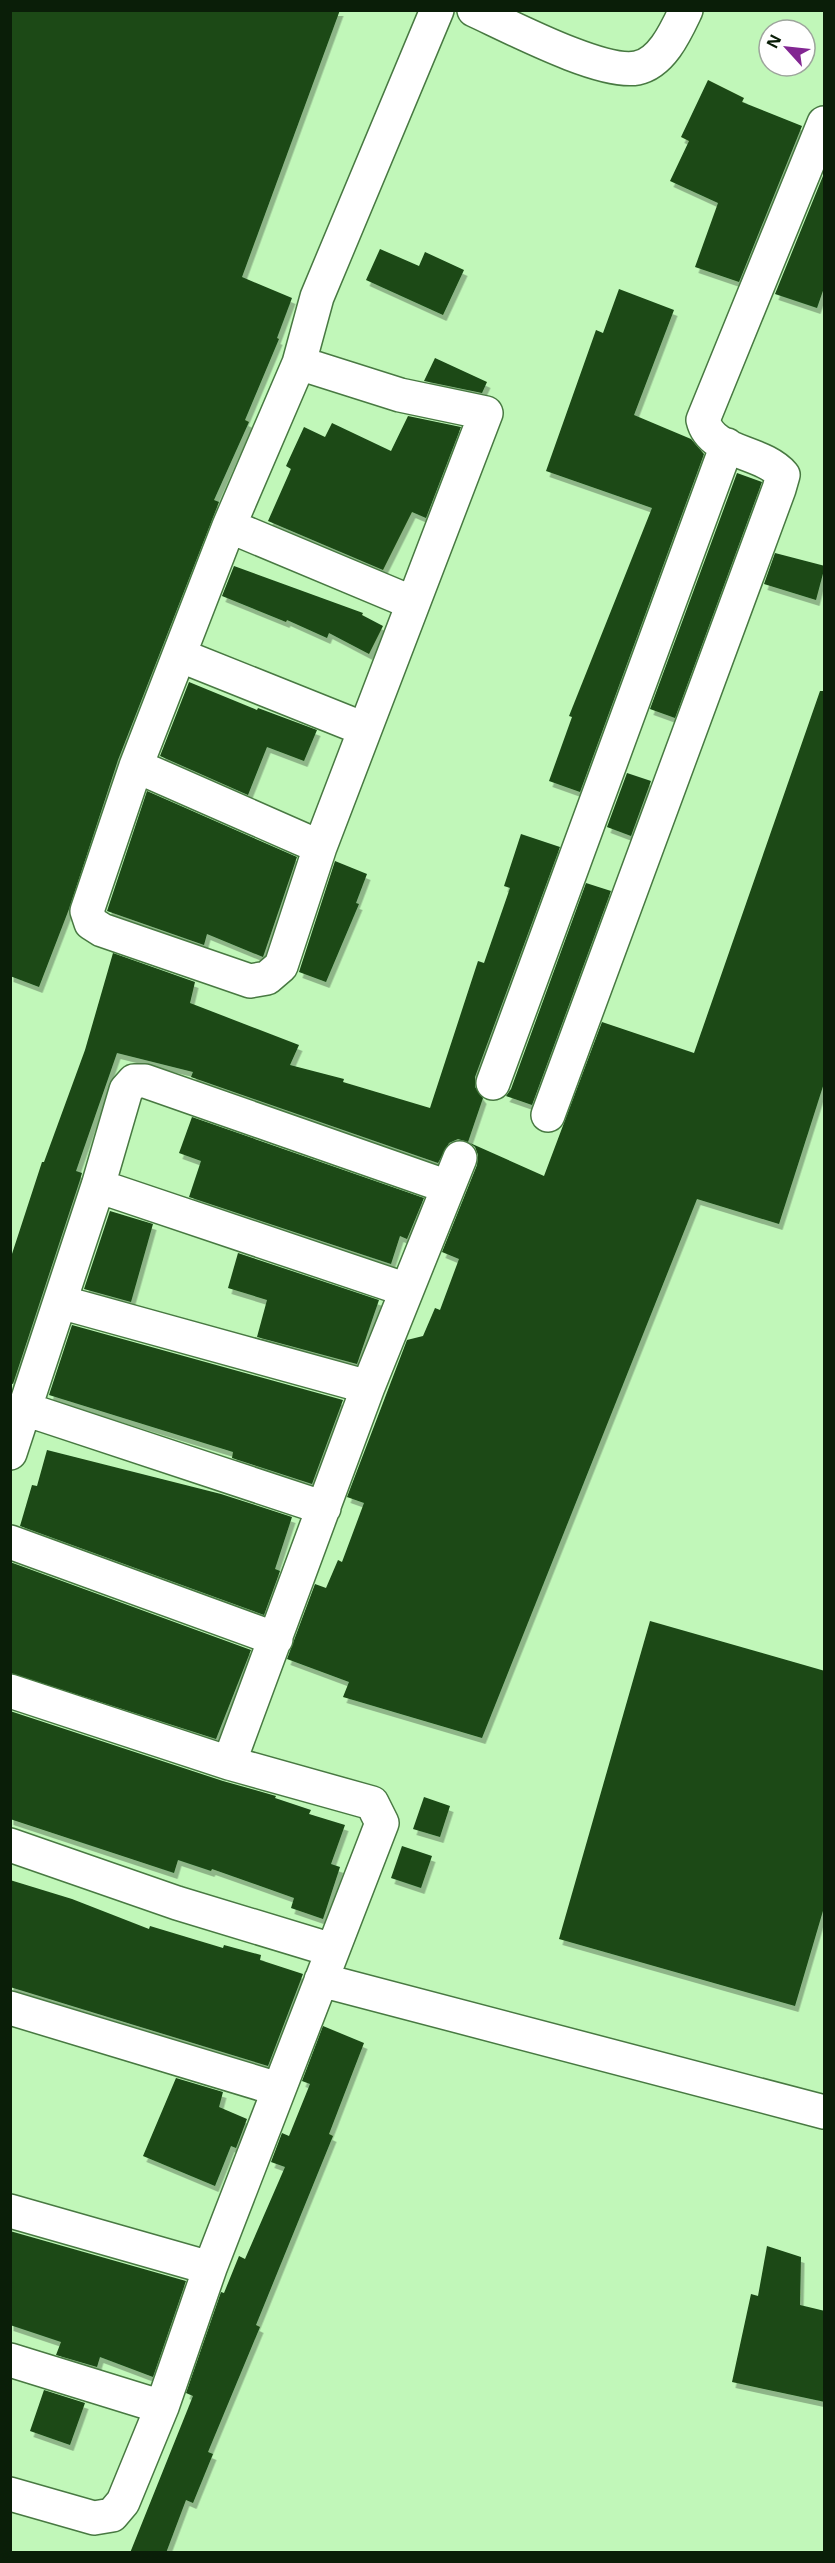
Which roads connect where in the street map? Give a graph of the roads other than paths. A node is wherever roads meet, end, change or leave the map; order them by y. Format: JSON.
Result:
{"nodes":[{"id":1,"x":437,"y":10,"type":"edge"},
{"id":2,"x":474,"y":10,"type":"edge"},
{"id":3,"x":686,"y":10,"type":"edge"},
{"id":4,"x":825,"y":123,"type":"edge"},
{"id":5,"x":299,"y":363,"type":"junction"},
{"id":6,"x":726,"y":445,"type":"junction"},
{"id":7,"x":229,"y":526,"type":"junction"},
{"id":8,"x":413,"y":603,"type":"junction"},
{"id":9,"x":179,"y":655,"type":"junction"},
{"id":10,"x":364,"y":729,"type":"junction"},
{"id":11,"x":136,"y":766,"type":"junction"},
{"id":12,"x":320,"y":847,"type":"junction"},
{"id":13,"x":493,"y":1083,"type":"dead end"},
{"id":14,"x":548,"y":1115,"type":"dead end"},
{"id":15,"x":98,"y":1186,"type":"junction"},
{"id":16,"x":407,"y":1290,"type":"junction"},
{"id":17,"x":60,"y":1302,"type":"junction"},
{"id":18,"x":368,"y":1387,"type":"junction"},
{"id":19,"x":25,"y":1409,"type":"junction"},
{"id":20,"x":10,"y":1453,"type":"edge"},
{"id":21,"x":324,"y":1508,"type":"junction"},
{"id":22,"x":10,"y":1542,"type":"edge"},
{"id":23,"x":276,"y":1639,"type":"junction"},
{"id":24,"x":10,"y":1691,"type":"edge"},
{"id":25,"x":229,"y":1762,"type":"junction"},
{"id":26,"x":10,"y":1845,"type":"edge"},
{"id":27,"x":326,"y":1965,"type":"junction"},
{"id":28,"x":10,"y":2008,"type":"edge"},
{"id":29,"x":278,"y":2089,"type":"junction"},
{"id":30,"x":825,"y":2112,"type":"edge"},
{"id":31,"x":10,"y":2211,"type":"edge"},
{"id":32,"x":210,"y":2268,"type":"junction"},
{"id":33,"x":10,"y":2360,"type":"edge"},
{"id":34,"x":162,"y":2407,"type":"junction"},
{"id":35,"x":10,"y":2494,"type":"edge"}],
"edges":[{"from":1,"to":5,"type":"street"},
{"from":2,"to":3,"type":"street"},
{"from":4,"to":6,"type":"street"},
{"from":5,"to":7,"type":"street"},
{"from":5,"to":8,"type":"street"},
{"from":6,"to":13,"type":"street"},
{"from":6,"to":14,"type":"street"},
{"from":7,"to":8,"type":"street"},
{"from":7,"to":9,"type":"street"},
{"from":8,"to":10,"type":"street"},
{"from":9,"to":10,"type":"street"},
{"from":9,"to":11,"type":"street"},
{"from":10,"to":12,"type":"street"},
{"from":11,"to":12,"type":"street"},
{"from":11,"to":12,"type":"street"},
{"from":15,"to":16,"type":"street"},
{"from":15,"to":16,"type":"street"},
{"from":15,"to":17,"type":"street"},
{"from":16,"to":18,"type":"street"},
{"from":17,"to":18,"type":"street"},
{"from":17,"to":19,"type":"street"},
{"from":18,"to":21,"type":"street"},
{"from":19,"to":20,"type":"street"},
{"from":19,"to":21,"type":"street"},
{"from":21,"to":23,"type":"street"},
{"from":22,"to":23,"type":"street"},
{"from":23,"to":25,"type":"street"},
{"from":24,"to":25,"type":"street"},
{"from":25,"to":27,"type":"street"},
{"from":26,"to":27,"type":"street"},
{"from":27,"to":29,"type":"street"},
{"from":27,"to":30,"type":"street"},
{"from":28,"to":29,"type":"street"},
{"from":29,"to":32,"type":"street"},
{"from":31,"to":32,"type":"street"},
{"from":32,"to":34,"type":"street"},
{"from":33,"to":34,"type":"street"},
{"from":34,"to":35,"type":"street"}]}
